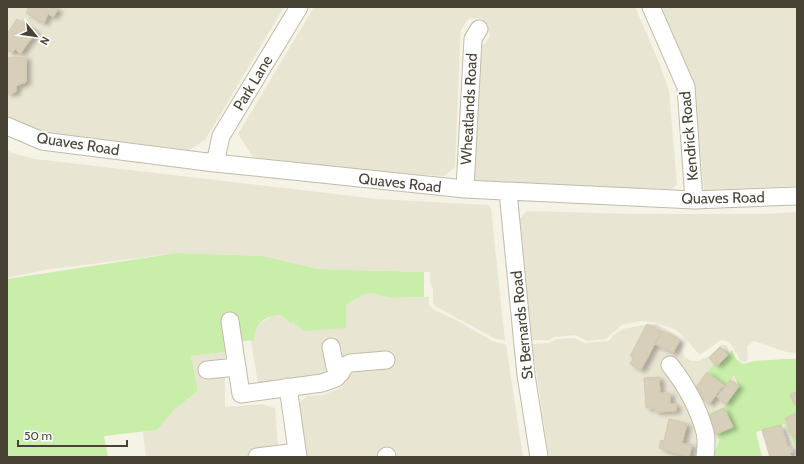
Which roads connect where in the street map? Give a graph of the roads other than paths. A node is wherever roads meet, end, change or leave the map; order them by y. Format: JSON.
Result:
{"nodes":[{"id":1,"x":299,"y":7,"type":"edge"},
{"id":2,"x":651,"y":7,"type":"edge"},
{"id":3,"x":480,"y":29,"type":"dead end"},
{"id":4,"x":7,"y":126,"type":"edge"},
{"id":5,"x":215,"y":163,"type":"junction"},
{"id":6,"x":464,"y":190,"type":"junction"},
{"id":7,"x":508,"y":192,"type":"junction"},
{"id":8,"x":797,"y":196,"type":"edge"},
{"id":9,"x":694,"y":200,"type":"junction"},
{"id":10,"x":230,"y":321,"type":"dead end"},
{"id":11,"x":331,"y":347,"type":"dead end"},
{"id":12,"x":386,"y":360,"type":"dead end"},
{"id":13,"x":670,"y":365,"type":"dead end"},
{"id":14,"x":237,"y":367,"type":"junction"},
{"id":15,"x":207,"y":370,"type":"dead end"},
{"id":16,"x":338,"y":376,"type":"junction"},
{"id":17,"x":288,"y":387,"type":"junction"},
{"id":18,"x":297,"y":454,"type":"edge"},
{"id":19,"x":258,"y":457,"type":"edge"},
{"id":20,"x":539,"y":457,"type":"edge"},
{"id":21,"x":706,"y":457,"type":"edge"}],
"edges":[{"from":1,"to":5,"type":"street","name":"Park Lane"},
{"from":2,"to":9,"type":"street","name":"Kendrick Road"},
{"from":3,"to":6,"type":"street","name":"Wheatlands Road"},
{"from":4,"to":5,"type":"street","name":"Quaves Road"},
{"from":5,"to":6,"type":"street","name":"Quaves Road"},
{"from":6,"to":7,"type":"street","name":"Quaves Road"},
{"from":7,"to":9,"type":"street","name":"Quaves Road"},
{"from":7,"to":20,"type":"street","name":"St Bernards Road"},
{"from":8,"to":9,"type":"street","name":"Quaves Road"},
{"from":10,"to":14,"type":"street"},
{"from":11,"to":16,"type":"street"},
{"from":12,"to":16,"type":"street"},
{"from":13,"to":21,"type":"street"},
{"from":14,"to":15,"type":"street"},
{"from":14,"to":17,"type":"street"},
{"from":16,"to":17,"type":"street"},
{"from":17,"to":18,"type":"street"},
{"from":18,"to":19,"type":"street"}]}
